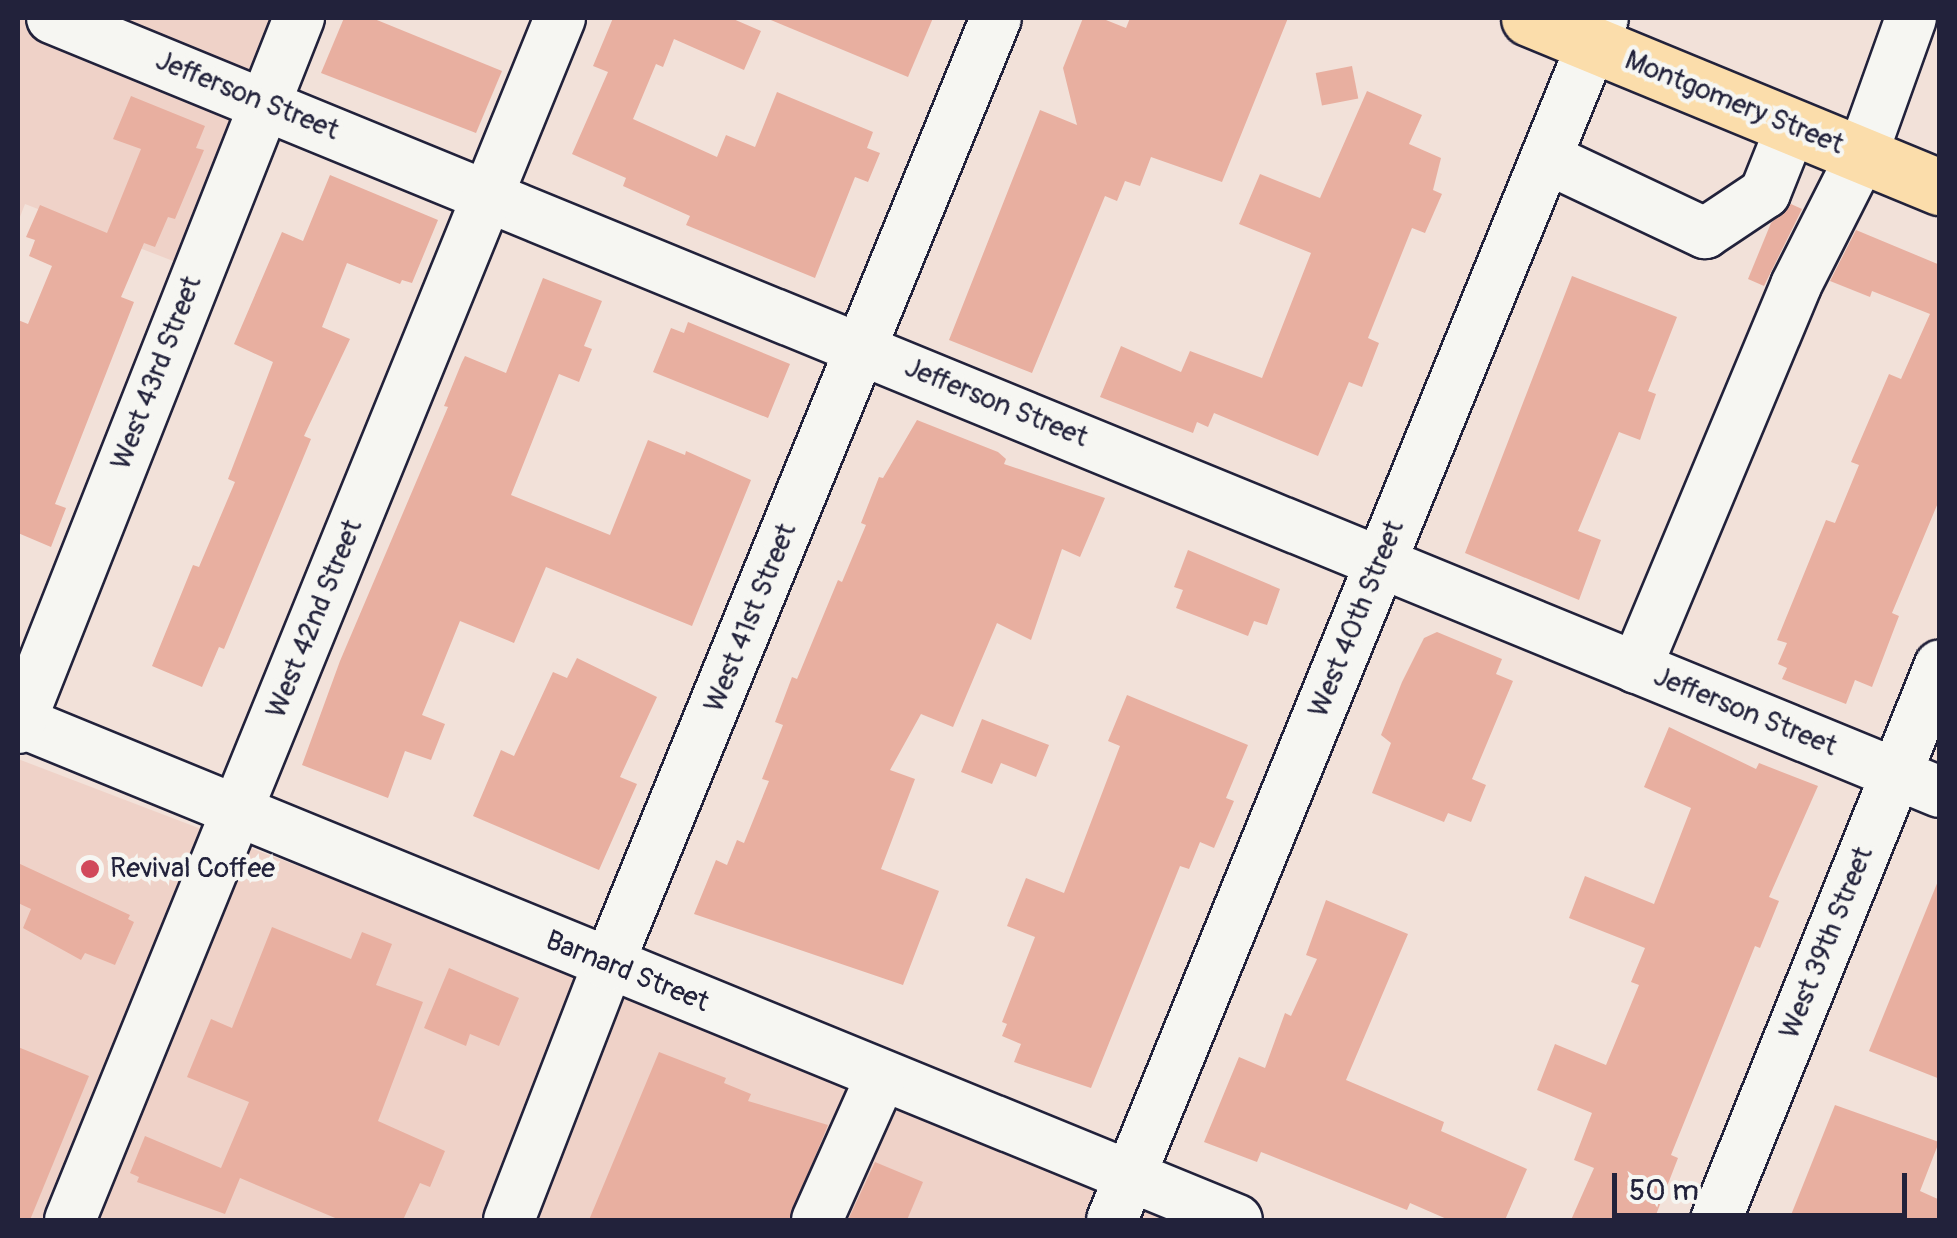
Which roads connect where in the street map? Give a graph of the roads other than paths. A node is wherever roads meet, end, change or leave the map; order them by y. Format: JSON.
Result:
{"nodes":[{"id":1,"x":52,"y":18,"type":"edge"},
{"id":2,"x":299,"y":18,"type":"edge"},
{"id":3,"x":560,"y":18,"type":"edge"},
{"id":4,"x":996,"y":18,"type":"edge"},
{"id":5,"x":1528,"y":18,"type":"edge"},
{"id":6,"x":1911,"y":18,"type":"edge"},
{"id":7,"x":1598,"y":31,"type":"edge"},
{"id":8,"x":264,"y":102,"type":"junction"},
{"id":9,"x":1791,"y":128,"type":"junction"},
{"id":10,"x":1862,"y":155,"type":"junction"},
{"id":11,"x":1546,"y":158,"type":"junction"},
{"id":12,"x":1940,"y":187,"type":"edge"},
{"id":13,"x":488,"y":194,"type":"junction"},
{"id":14,"x":861,"y":348,"type":"junction"},
{"id":15,"x":1380,"y":562,"type":"junction"},
{"id":16,"x":1940,"y":665,"type":"edge"},
{"id":17,"x":1636,"y":668,"type":"junction"},
{"id":18,"x":18,"y":724,"type":"edge"},
{"id":19,"x":1917,"y":783,"type":"edge"},
{"id":20,"x":236,"y":812,"type":"junction"},
{"id":21,"x":608,"y":965,"type":"junction"},
{"id":22,"x":881,"y":1077,"type":"junction"},
{"id":23,"x":1120,"y":1199,"type":"edge"},
{"id":24,"x":70,"y":1220,"type":"edge"},
{"id":25,"x":509,"y":1220,"type":"edge"},
{"id":26,"x":817,"y":1220,"type":"edge"},
{"id":27,"x":1237,"y":1220,"type":"edge"},
{"id":28,"x":1716,"y":1220,"type":"edge"}],
"edges":[{"from":1,"to":8,"type":"street","name":"Jefferson Street"},
{"from":2,"to":8,"type":"street","name":"West 43rd Street"},
{"from":3,"to":13,"type":"street","name":"West 42nd Street"},
{"from":4,"to":14,"type":"street","name":"West 41st Street"},
{"from":5,"to":7,"type":"main road","name":"Montgomery Street"},
{"from":6,"to":10,"type":"street"},
{"from":7,"to":9,"type":"main road","name":"Montgomery Street"},
{"from":7,"to":11,"type":"street","name":"West 40th Street"},
{"from":8,"to":13,"type":"street","name":"Jefferson Street"},
{"from":8,"to":18,"type":"street","name":"West 43rd Street"},
{"from":9,"to":10,"type":"main road","name":"Montgomery Street"},
{"from":9,"to":11,"type":"street"},
{"from":10,"to":12,"type":"main road","name":"Montgomery Street"},
{"from":10,"to":17,"type":"street"},
{"from":11,"to":15,"type":"street","name":"West 40th Street"},
{"from":13,"to":14,"type":"street","name":"Jefferson Street"},
{"from":13,"to":20,"type":"street","name":"West 42nd Street"},
{"from":14,"to":15,"type":"street","name":"Jefferson Street"},
{"from":14,"to":21,"type":"street","name":"West 41st Street"},
{"from":15,"to":17,"type":"street","name":"Jefferson Street"},
{"from":15,"to":23,"type":"street","name":"West 40th Street"},
{"from":16,"to":19,"type":"street","name":"West 39th Street"},
{"from":17,"to":19,"type":"street","name":"Jefferson Street"},
{"from":18,"to":20,"type":"street","name":"Barnard Street"},
{"from":19,"to":28,"type":"street","name":"West 39th Street"},
{"from":20,"to":21,"type":"street","name":"Barnard Street"},
{"from":20,"to":24,"type":"street","name":"West 42nd Street"},
{"from":21,"to":22,"type":"street","name":"Barnard Street"},
{"from":21,"to":25,"type":"street","name":"West 41st Street"},
{"from":22,"to":23,"type":"street","name":"Barnard Street"},
{"from":22,"to":26,"type":"street"},
{"from":23,"to":27,"type":"street","name":"Barnard Street"}]}
